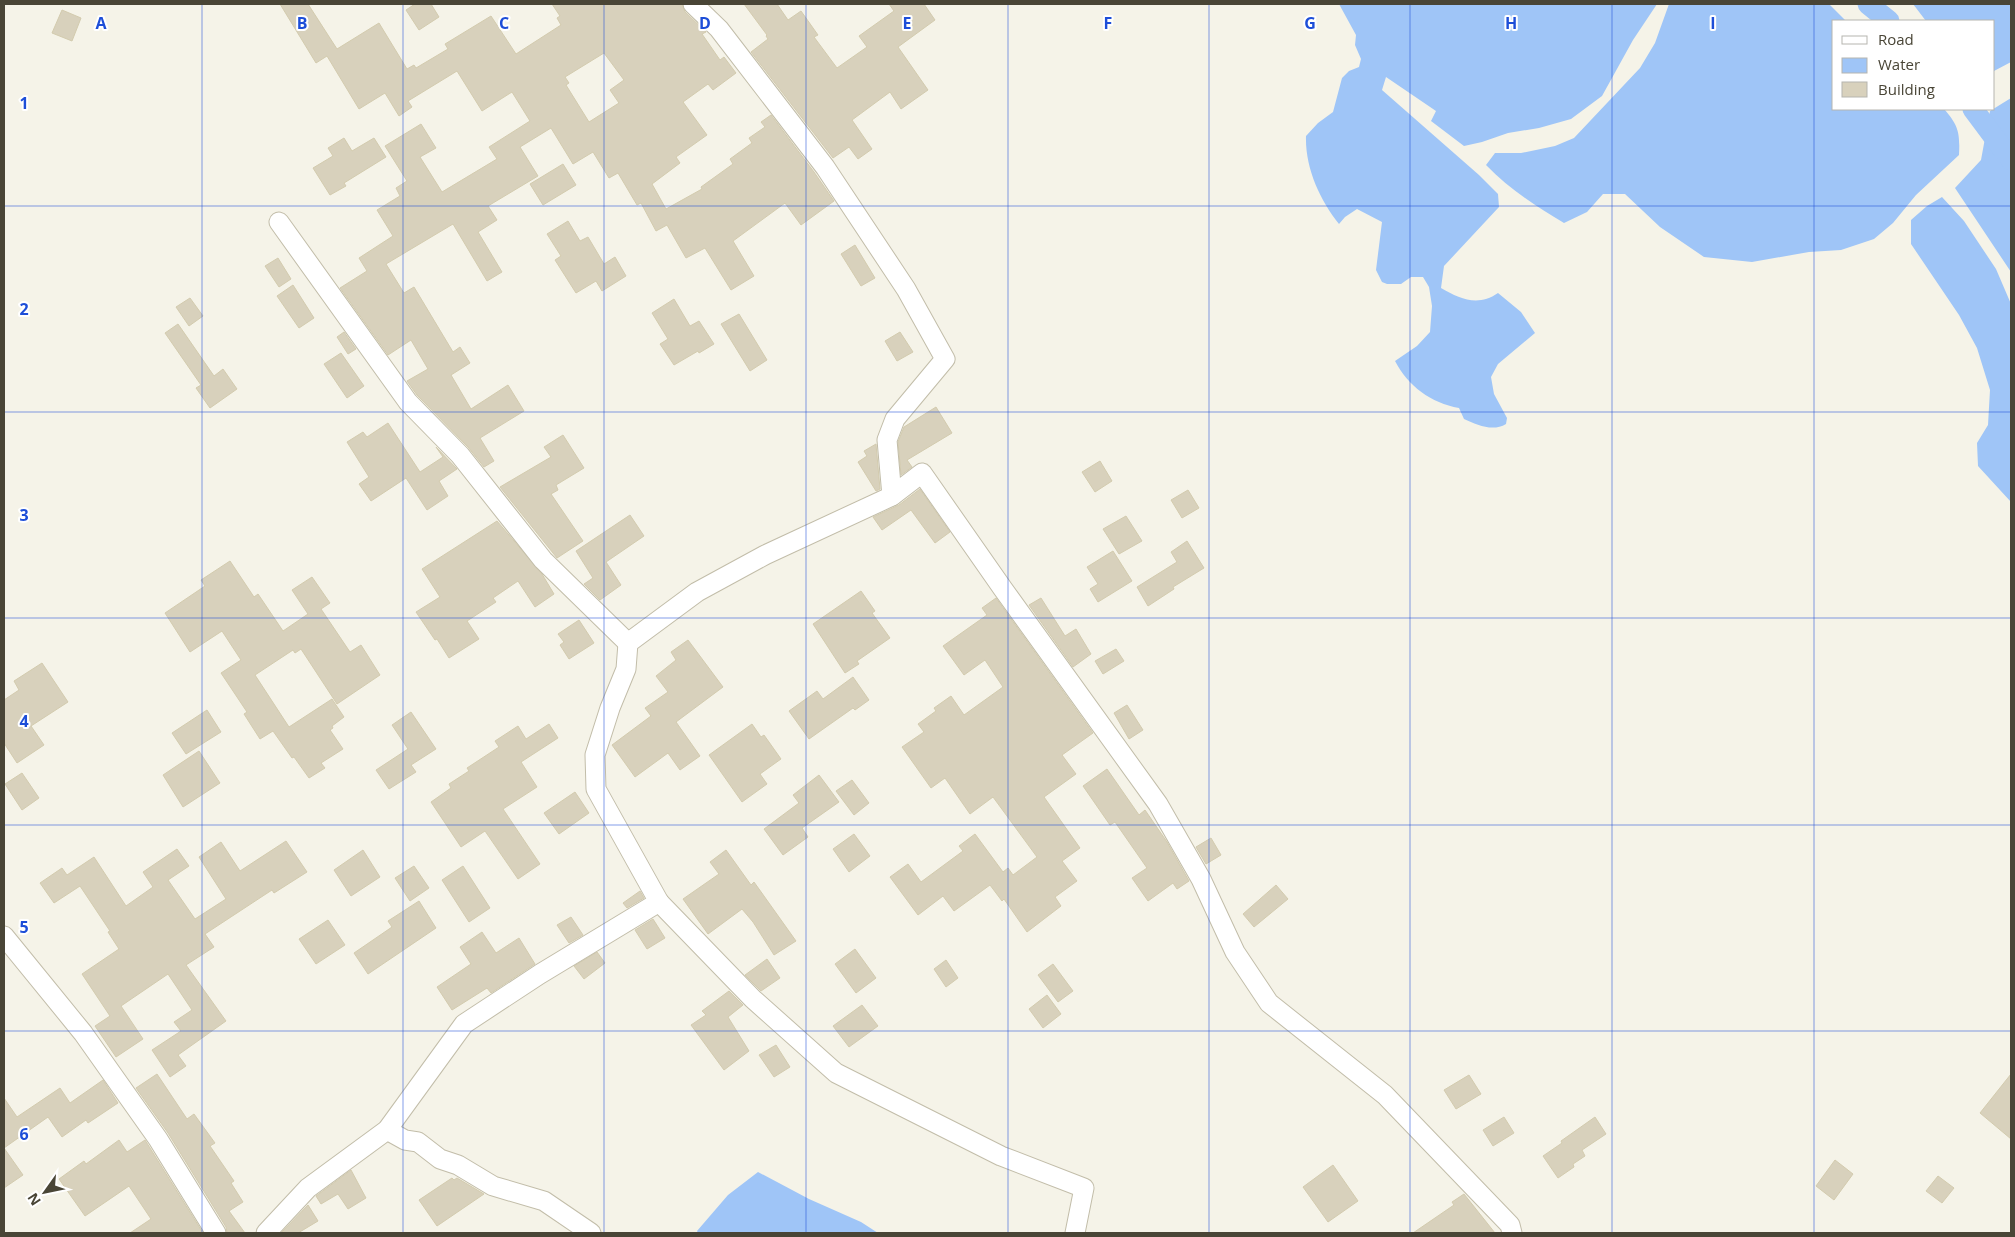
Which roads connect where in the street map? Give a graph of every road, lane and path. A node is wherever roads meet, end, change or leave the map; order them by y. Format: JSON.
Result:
{"nodes":[{"id":1,"x":693,"y":4,"type":"edge"},
{"id":2,"x":279,"y":222,"type":"dead end"},
{"id":3,"x":892,"y":496,"type":"junction"},
{"id":4,"x":628,"y":643,"type":"junction"},
{"id":5,"x":659,"y":902,"type":"junction"},
{"id":6,"x":4,"y":936,"type":"edge"},
{"id":7,"x":387,"y":1130,"type":"junction"},
{"id":8,"x":216,"y":1233,"type":"edge"},
{"id":9,"x":266,"y":1233,"type":"edge"},
{"id":10,"x":590,"y":1233,"type":"edge"},
{"id":11,"x":1075,"y":1233,"type":"edge"},
{"id":12,"x":1512,"y":1233,"type":"edge"}],
"edges":[{"from":1,"to":3,"type":"street"},
{"from":2,"to":4,"type":"street"},
{"from":3,"to":4,"type":"street"},
{"from":3,"to":12,"type":"street"},
{"from":4,"to":5,"type":"street"},
{"from":5,"to":7,"type":"street"},
{"from":5,"to":11,"type":"street"},
{"from":6,"to":8,"type":"street"},
{"from":7,"to":9,"type":"street"},
{"from":7,"to":10,"type":"street"}]}
